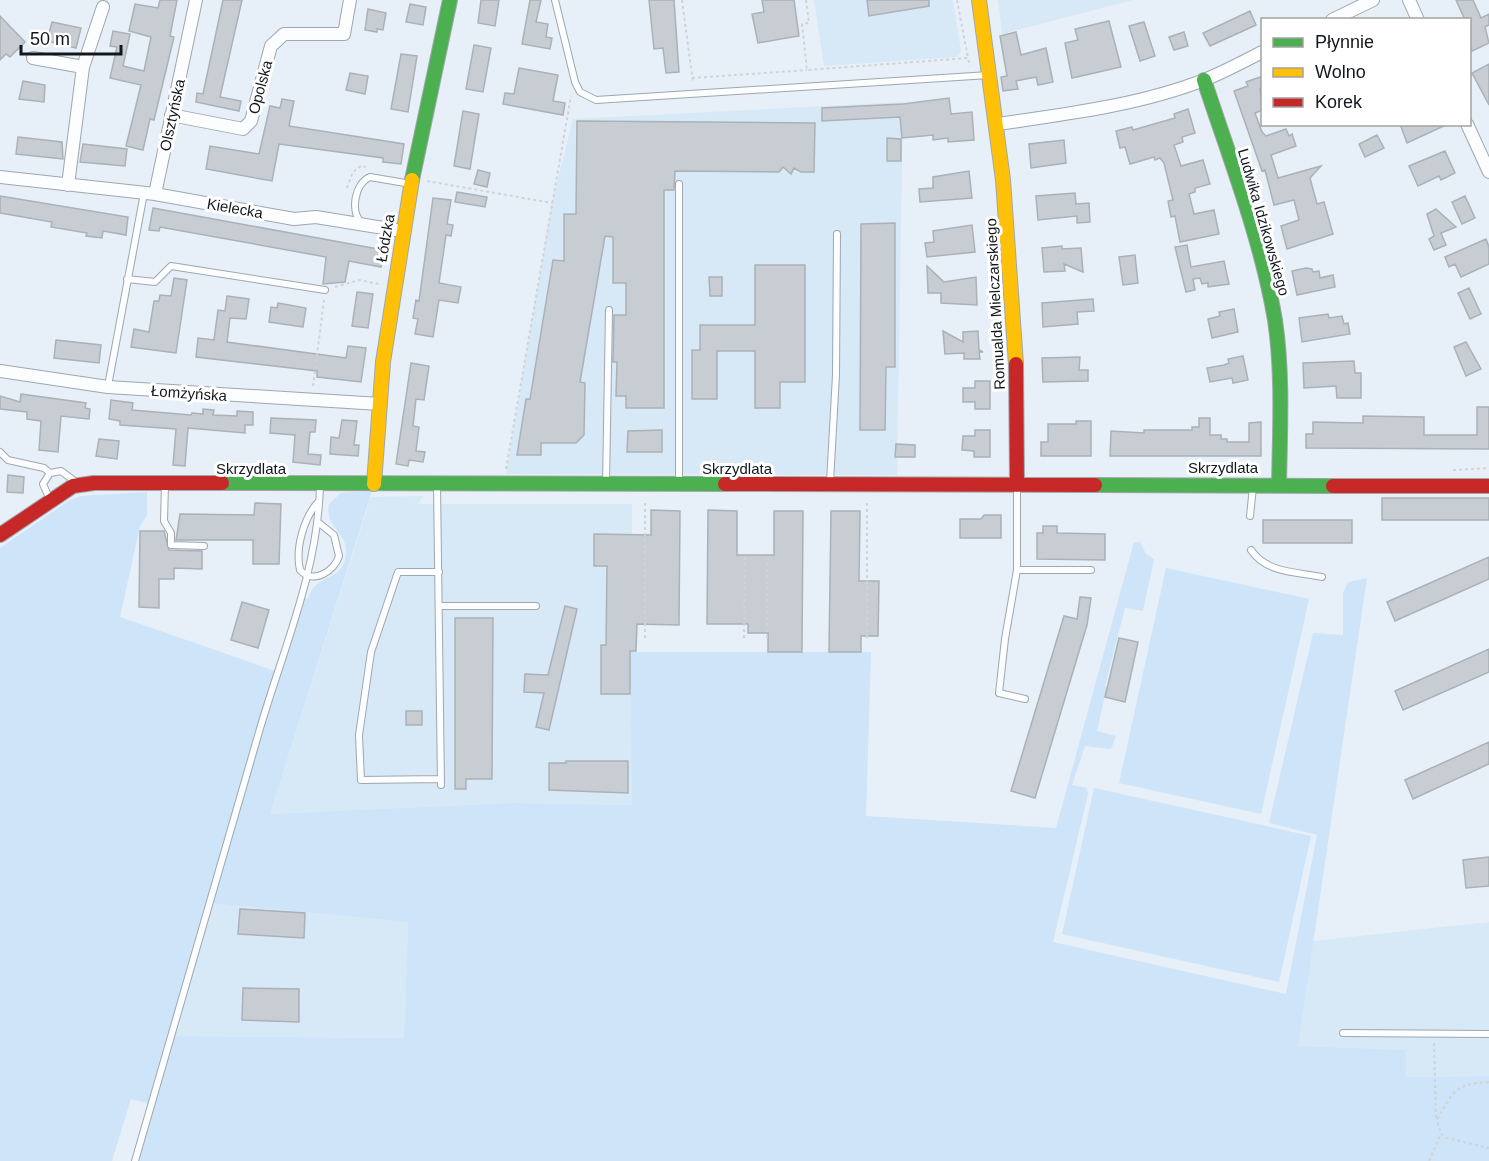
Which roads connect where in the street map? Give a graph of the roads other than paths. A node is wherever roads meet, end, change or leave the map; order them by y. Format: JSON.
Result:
{"nodes":[{"id":1,"x":196,"y":0,"type":"edge"},
{"id":2,"x":350,"y":0,"type":"edge"},
{"id":3,"x":450,"y":0,"type":"edge"},
{"id":4,"x":555,"y":0,"type":"edge"},
{"id":5,"x":979,"y":0,"type":"edge"},
{"id":6,"x":1409,"y":0,"type":"edge"},
{"id":7,"x":1366,"y":2,"type":"edge"},
{"id":8,"x":103,"y":7,"type":"dead end"},
{"id":9,"x":1336,"y":18,"type":"edge"},
{"id":10,"x":1417,"y":18,"type":"edge"},
{"id":11,"x":1261,"y":53,"type":"edge"},
{"id":12,"x":33,"y":58,"type":"dead end"},
{"id":13,"x":83,"y":67,"type":"junction"},
{"id":14,"x":990,"y":75,"type":"junction"},
{"id":15,"x":1204,"y":80,"type":"junction"},
{"id":16,"x":171,"y":115,"type":"junction"},
{"id":17,"x":998,"y":124,"type":"junction"},
{"id":18,"x":1468,"y":126,"type":"edge"},
{"id":19,"x":1489,"y":172,"type":"edge"},
{"id":20,"x":0,"y":177,"type":"edge"},
{"id":21,"x":412,"y":181,"type":"junction"},
{"id":22,"x":679,"y":184,"type":"dead end"},
{"id":23,"x":68,"y":185,"type":"junction"},
{"id":24,"x":149,"y":193,"type":"junction"},
{"id":25,"x":363,"y":225,"type":"junction"},
{"id":26,"x":402,"y":231,"type":"junction"},
{"id":27,"x":837,"y":234,"type":"dead end"},
{"id":28,"x":127,"y":279,"type":"junction"},
{"id":29,"x":325,"y":290,"type":"road end"},
{"id":30,"x":609,"y":310,"type":"dead end"},
{"id":31,"x":0,"y":371,"type":"edge"},
{"id":32,"x":108,"y":387,"type":"junction"},
{"id":33,"x":380,"y":404,"type":"junction"},
{"id":34,"x":0,"y":452,"type":"edge"},
{"id":35,"x":50,"y":473,"type":"junction"},
{"id":36,"x":165,"y":483,"type":"junction"},
{"id":37,"x":374,"y":484,"type":"junction"},
{"id":38,"x":437,"y":484,"type":"junction"},
{"id":39,"x":606,"y":484,"type":"junction"},
{"id":40,"x":679,"y":484,"type":"junction"},
{"id":41,"x":830,"y":484,"type":"junction"},
{"id":42,"x":1017,"y":484,"type":"junction"},
{"id":43,"x":1254,"y":484,"type":"junction"},
{"id":44,"x":1279,"y":484,"type":"junction"},
{"id":45,"x":79,"y":485,"type":"junction"},
{"id":46,"x":320,"y":485,"type":"junction"},
{"id":47,"x":1489,"y":486,"type":"edge"},
{"id":48,"x":319,"y":500,"type":"junction"},
{"id":49,"x":50,"y":501,"type":"junction"},
{"id":50,"x":1250,"y":516,"type":"dead end"},
{"id":51,"x":319,"y":523,"type":"junction"},
{"id":52,"x":0,"y":535,"type":"edge"},
{"id":53,"x":204,"y":546,"type":"dead end"},
{"id":54,"x":1251,"y":550,"type":"dead end"},
{"id":55,"x":1017,"y":570,"type":"junction"},
{"id":56,"x":1091,"y":570,"type":"dead end"},
{"id":57,"x":439,"y":572,"type":"junction"},
{"id":58,"x":309,"y":576,"type":"junction"},
{"id":59,"x":1322,"y":577,"type":"dead end"},
{"id":60,"x":439,"y":606,"type":"junction"},
{"id":61,"x":536,"y":606,"type":"dead end"},
{"id":62,"x":1025,"y":699,"type":"dead end"},
{"id":63,"x":1343,"y":1033,"type":"dead end"},
{"id":64,"x":1489,"y":1034,"type":"edge"},
{"id":65,"x":135,"y":1161,"type":"edge"}],
"edges":[{"from":1,"to":16,"type":"street","name":"Olsztyńska"},
{"from":2,"to":16,"type":"street","name":"Opolska"},
{"from":3,"to":21,"type":"street","name":"Łódzka"},
{"from":4,"to":14,"type":"lane"},
{"from":5,"to":14,"type":"street","name":"Romualda Mielczarskiego"},
{"from":6,"to":10,"type":"street"},
{"from":7,"to":9,"type":"street"},
{"from":8,"to":13,"type":"street"},
{"from":11,"to":15,"type":"street"},
{"from":12,"to":13,"type":"street"},
{"from":13,"to":23,"type":"street"},
{"from":14,"to":17,"type":"street","name":"Romualda Mielczarskiego"},
{"from":15,"to":17,"type":"street"},
{"from":15,"to":44,"type":"street","name":"Ludwika Idzikowskiego"},
{"from":16,"to":24,"type":"street","name":"Olsztyńska"},
{"from":17,"to":42,"type":"street","name":"Romualda Mielczarskiego"},
{"from":18,"to":19,"type":"street"},
{"from":20,"to":23,"type":"street","name":"Kielecka"},
{"from":21,"to":25,"type":"lane"},
{"from":21,"to":26,"type":"street","name":"Łódzka"},
{"from":22,"to":40,"type":"lane"},
{"from":23,"to":24,"type":"street","name":"Kielecka"},
{"from":24,"to":25,"type":"street","name":"Kielecka"},
{"from":24,"to":28,"type":"lane"},
{"from":25,"to":26,"type":"street","name":"Kielecka"},
{"from":26,"to":33,"type":"street","name":"Łódzka"},
{"from":27,"to":41,"type":"lane"},
{"from":28,"to":29,"type":"lane"},
{"from":28,"to":32,"type":"lane"},
{"from":30,"to":39,"type":"lane"},
{"from":31,"to":32,"type":"street","name":"Łomżyńska"},
{"from":32,"to":33,"type":"street","name":"Łomżyńska"},
{"from":33,"to":37,"type":"street","name":"Łódzka"},
{"from":34,"to":35,"type":"lane"},
{"from":35,"to":45,"type":"lane"},
{"from":35,"to":49,"type":"lane"},
{"from":36,"to":45,"type":"street","name":"Skrzydlata"},
{"from":36,"to":46,"type":"street","name":"Skrzydlata"},
{"from":36,"to":53,"type":"lane"},
{"from":37,"to":38,"type":"street","name":"Skrzydlata"},
{"from":37,"to":46,"type":"street","name":"Skrzydlata"},
{"from":38,"to":39,"type":"street","name":"Skrzydlata"},
{"from":38,"to":57,"type":"lane"},
{"from":39,"to":40,"type":"street","name":"Skrzydlata"},
{"from":40,"to":41,"type":"street","name":"Skrzydlata"},
{"from":41,"to":42,"type":"street","name":"Skrzydlata"},
{"from":42,"to":43,"type":"street","name":"Skrzydlata"},
{"from":42,"to":55,"type":"lane"},
{"from":43,"to":44,"type":"street","name":"Skrzydlata"},
{"from":43,"to":50,"type":"lane"},
{"from":44,"to":47,"type":"street","name":"Skrzydlata"},
{"from":45,"to":49,"type":"street","name":"Skrzydlata"},
{"from":46,"to":48,"type":"lane"},
{"from":48,"to":51,"type":"lane"},
{"from":48,"to":58,"type":"lane"},
{"from":49,"to":52,"type":"street","name":"Skrzydlata"},
{"from":51,"to":58,"type":"lane"},
{"from":51,"to":58,"type":"lane"},
{"from":54,"to":59,"type":"lane"},
{"from":55,"to":56,"type":"lane"},
{"from":55,"to":62,"type":"lane"},
{"from":57,"to":60,"type":"lane"},
{"from":57,"to":60,"type":"lane"},
{"from":58,"to":65,"type":"lane"},
{"from":60,"to":61,"type":"lane"},
{"from":63,"to":64,"type":"lane"}]}
